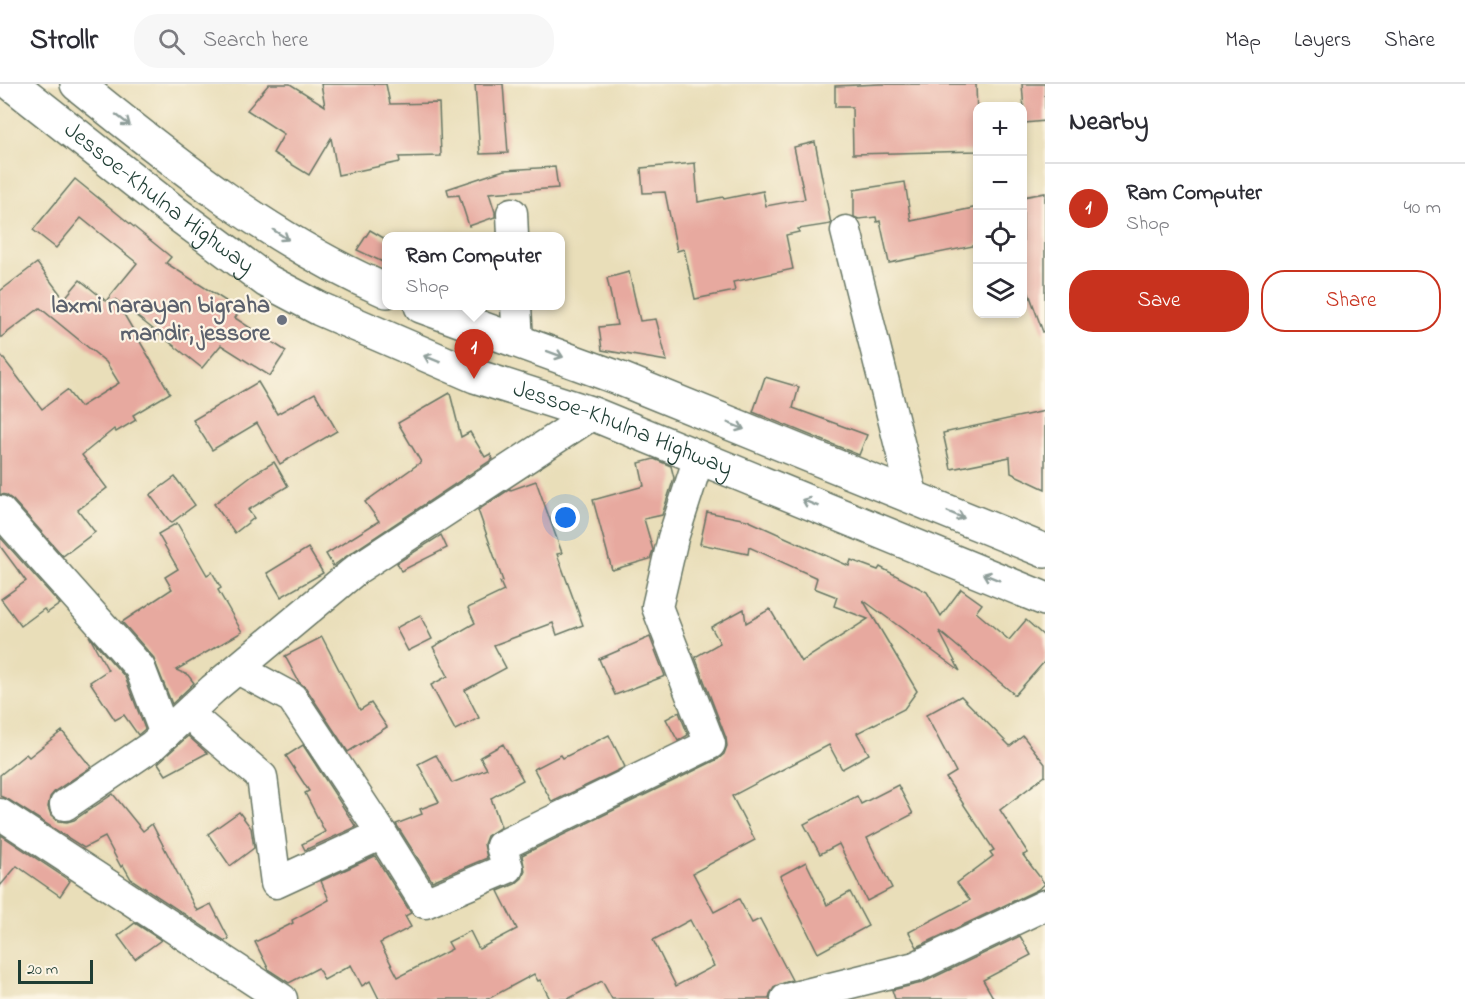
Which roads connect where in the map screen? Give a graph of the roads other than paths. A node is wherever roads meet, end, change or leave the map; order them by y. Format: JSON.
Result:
{"nodes":[{"id":1,"x":12,"y":84,"type":"edge"},
{"id":2,"x":77,"y":84,"type":"edge"},
{"id":3,"x":846,"y":231,"type":"dead end"},
{"id":4,"x":382,"y":289,"type":"edge"},
{"id":5,"x":432,"y":310,"type":"edge"},
{"id":6,"x":516,"y":310,"type":"edge"},
{"id":7,"x":518,"y":341,"type":"junction"},
{"id":8,"x":594,"y":414,"type":"junction"},
{"id":9,"x":699,"y":457,"type":"junction"},
{"id":10,"x":913,"y":498,"type":"junction"},
{"id":11,"x":0,"y":511,"type":"edge"},
{"id":12,"x":1045,"y":551,"type":"edge"},
{"id":13,"x":1045,"y":599,"type":"edge"},
{"id":14,"x":238,"y":669,"type":"junction"},
{"id":15,"x":201,"y":725,"type":"dead end"},
{"id":16,"x":165,"y":734,"type":"junction"},
{"id":17,"x":65,"y":805,"type":"dead end"},
{"id":18,"x":0,"y":814,"type":"edge"},
{"id":19,"x":382,"y":834,"type":"junction"},
{"id":20,"x":1045,"y":904,"type":"edge"},
{"id":21,"x":282,"y":999,"type":"edge"},
{"id":22,"x":786,"y":999,"type":"edge"}],
"edges":[{"from":8,"to":1,"type":"highway","name":"Jessoe-Khulna Highway","one_way":true},
{"from":2,"to":4,"type":"highway","name":"Jessoe-Khulna Highway","one_way":true},
{"from":3,"to":10,"type":"street"},
{"from":5,"to":7,"type":"highway","name":"Jessoe-Khulna Highway"},
{"from":6,"to":7,"type":"street"},
{"from":7,"to":10,"type":"highway","name":"Jessoe-Khulna Highway","one_way":true},
{"from":8,"to":9,"type":"highway","name":"Jessoe-Khulna Highway"},
{"from":8,"to":14,"type":"street"},
{"from":13,"to":9,"type":"highway","name":"Jessoe-Khulna Highway","one_way":true},
{"from":9,"to":19,"type":"street"},
{"from":10,"to":12,"type":"highway","name":"Jessoe-Khulna Highway","one_way":true},
{"from":11,"to":16,"type":"street"},
{"from":14,"to":16,"type":"street"},
{"from":14,"to":19,"type":"street"},
{"from":15,"to":19,"type":"street"},
{"from":16,"to":17,"type":"street"},
{"from":18,"to":21,"type":"street"},
{"from":20,"to":22,"type":"street"}]}
